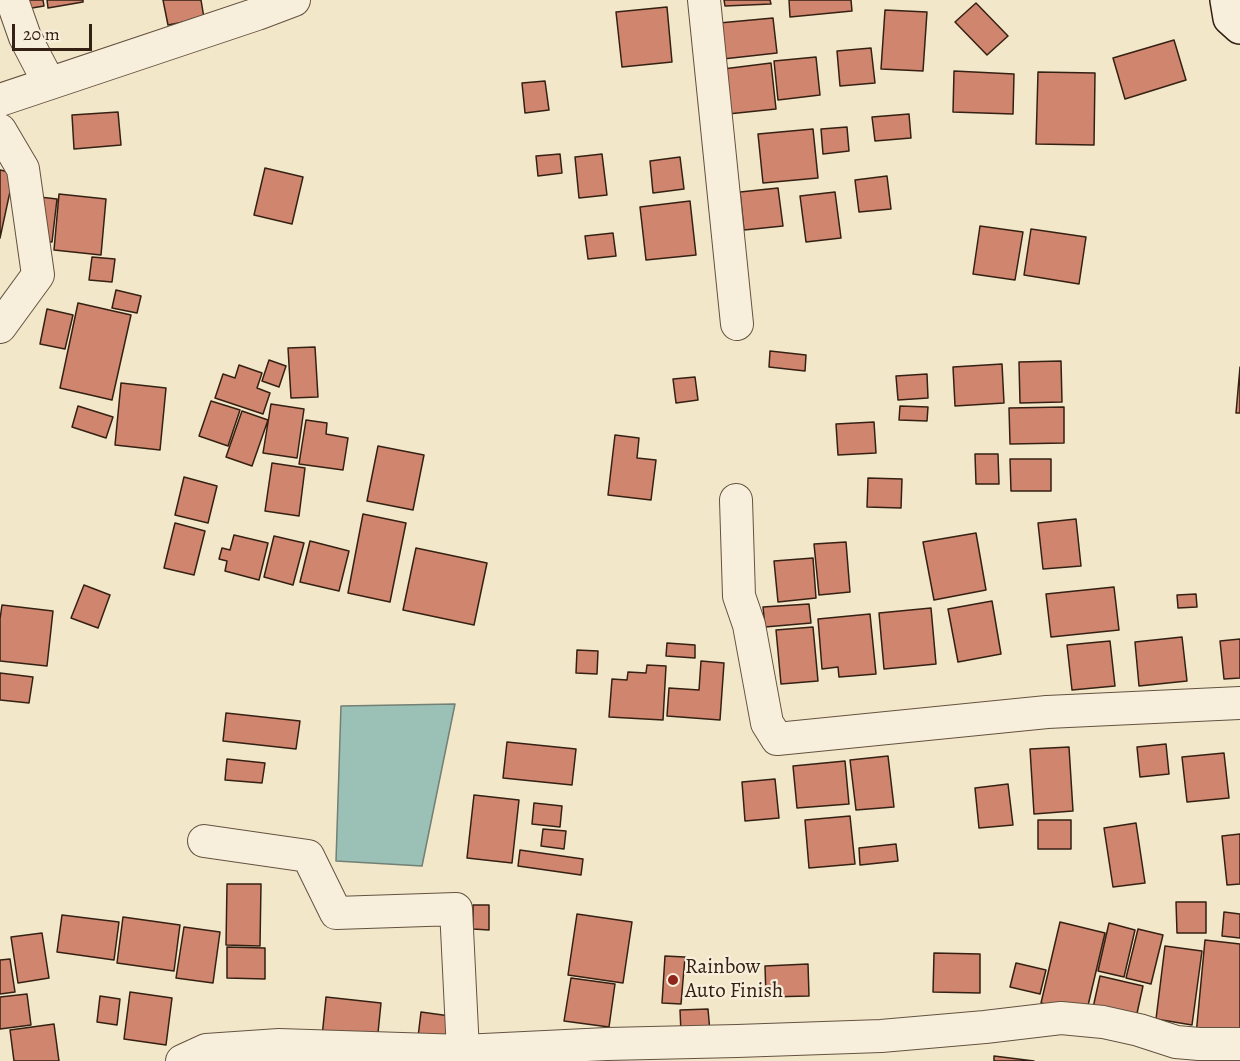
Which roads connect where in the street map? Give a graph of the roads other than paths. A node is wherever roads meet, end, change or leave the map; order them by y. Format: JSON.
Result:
{"nodes":[{"id":1,"x":12,"y":0,"type":"edge"},
{"id":2,"x":294,"y":0,"type":"edge"},
{"id":3,"x":704,"y":0,"type":"edge"},
{"id":4,"x":1227,"y":0,"type":"edge"},
{"id":5,"x":1240,"y":27,"type":"edge"},
{"id":6,"x":48,"y":83,"type":"junction"},
{"id":7,"x":0,"y":100,"type":"edge"},
{"id":8,"x":0,"y":130,"type":"edge"},
{"id":9,"x":736,"y":324,"type":"dead end"},
{"id":10,"x":0,"y":327,"type":"edge"},
{"id":11,"x":736,"y":500,"type":"dead end"},
{"id":12,"x":1240,"y":703,"type":"edge"},
{"id":13,"x":204,"y":841,"type":"dead end"},
{"id":14,"x":1240,"y":1044,"type":"edge"},
{"id":15,"x":739,"y":1051,"type":"edge"},
{"id":16,"x":462,"y":1056,"type":"edge"},
{"id":17,"x":182,"y":1061,"type":"edge"}],
"edges":[{"from":1,"to":6,"type":"street"},
{"from":2,"to":6,"type":"street"},
{"from":3,"to":9,"type":"street"},
{"from":4,"to":5,"type":"main road"},
{"from":6,"to":7,"type":"street"},
{"from":8,"to":10,"type":"street"},
{"from":11,"to":12,"type":"street"},
{"from":13,"to":16,"type":"street"},
{"from":14,"to":15,"type":"street"},
{"from":15,"to":16,"type":"street"},
{"from":16,"to":17,"type":"street"}]}
